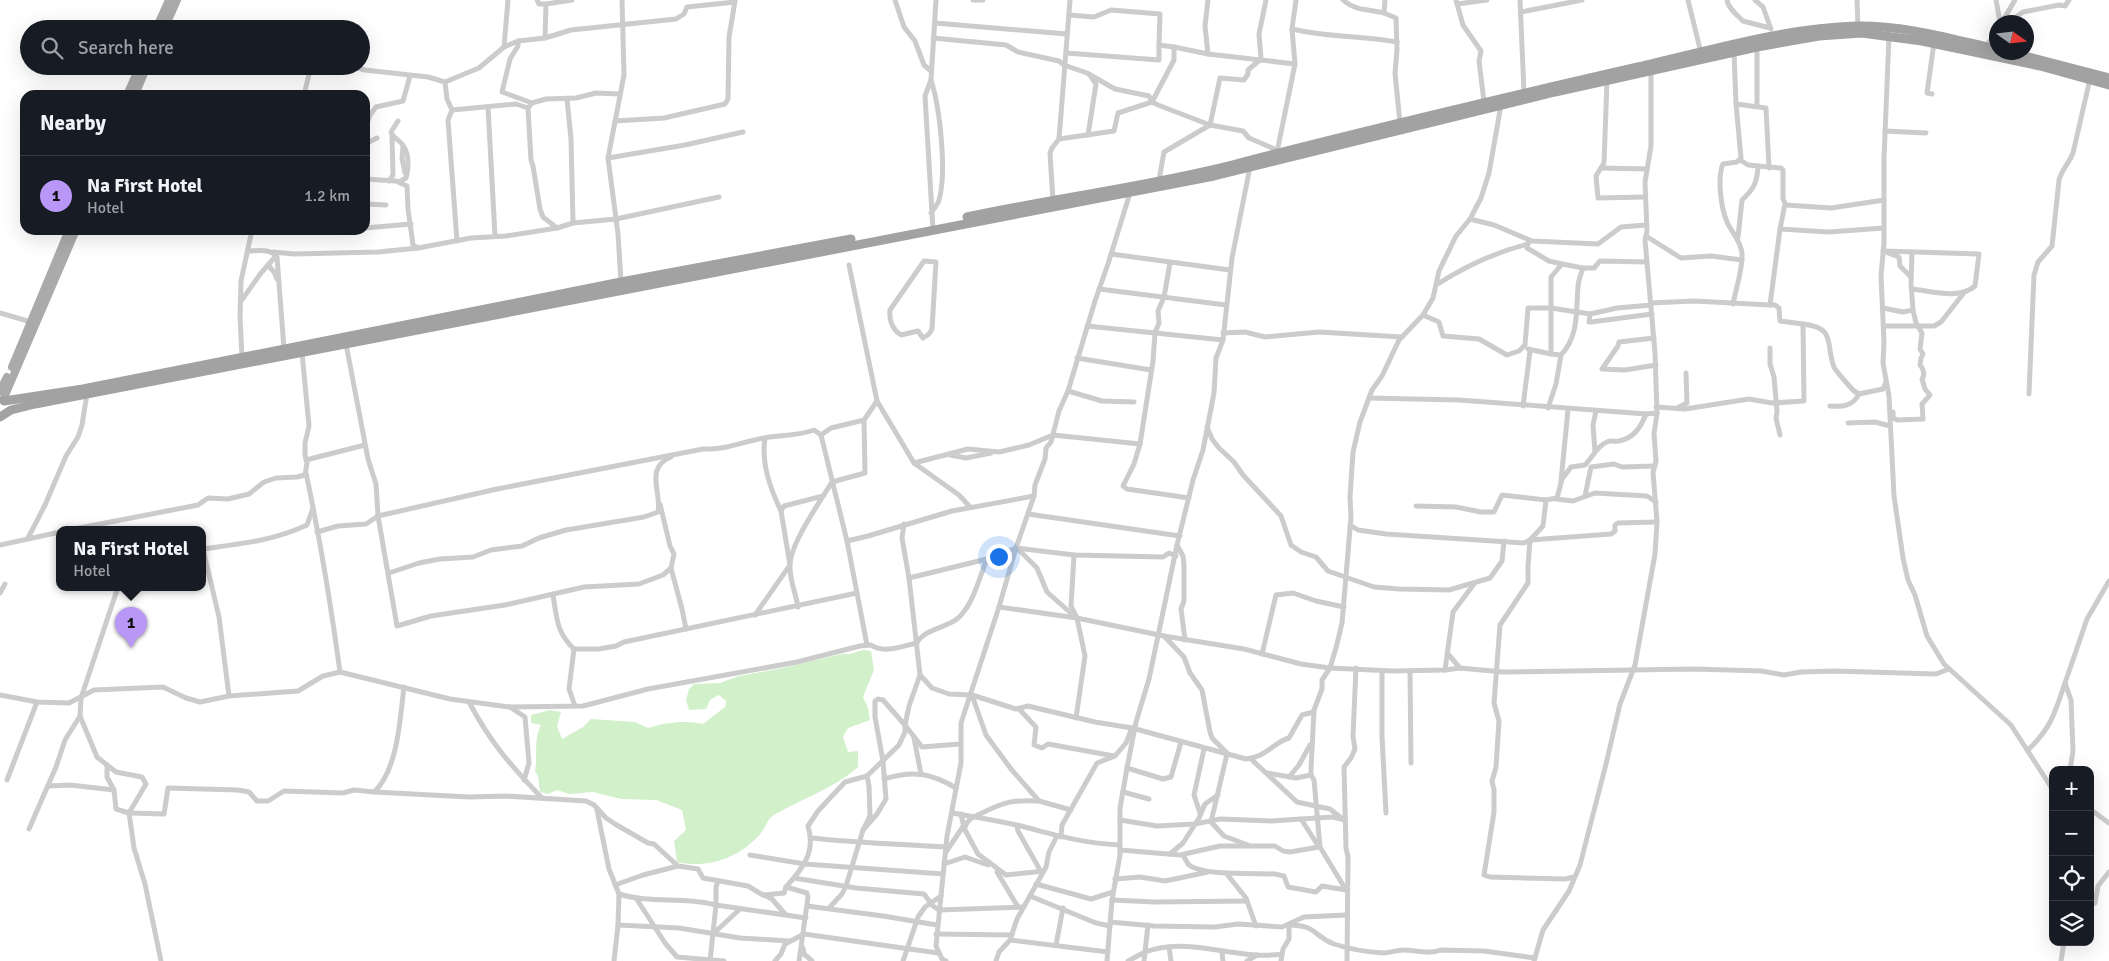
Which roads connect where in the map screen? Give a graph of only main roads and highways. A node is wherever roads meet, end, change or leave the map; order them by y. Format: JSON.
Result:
{"nodes":[{"id":1,"x":169,"y":0,"type":"edge"},
{"id":2,"x":176,"y":0,"type":"edge"},
{"id":3,"x":160,"y":20,"type":"edge"},
{"id":4,"x":168,"y":20,"type":"edge"},
{"id":5,"x":1989,"y":48,"type":"edge"},
{"id":6,"x":1702,"y":56,"type":"junction"},
{"id":7,"x":2034,"y":58,"type":"edge"},
{"id":8,"x":136,"y":75,"type":"edge"},
{"id":9,"x":143,"y":75,"type":"edge"},
{"id":10,"x":2109,"y":78,"type":"edge"},
{"id":11,"x":2109,"y":85,"type":"edge"},
{"id":12,"x":129,"y":90,"type":"edge"},
{"id":13,"x":137,"y":90,"type":"edge"},
{"id":14,"x":932,"y":227,"type":"junction"},
{"id":15,"x":67,"y":235,"type":"edge"},
{"id":16,"x":74,"y":235,"type":"edge"},
{"id":17,"x":598,"y":291,"type":"junction"},
{"id":18,"x":2,"y":398,"type":"edge"},
{"id":19,"x":2,"y":416,"type":"edge"}],
"edges":[{"from":1,"to":3,"type":"main road"},
{"from":2,"to":4,"type":"main road"},
{"from":5,"to":6,"type":"highway"},
{"from":6,"to":11,"type":"highway"},
{"from":6,"to":14,"type":"highway"},
{"from":6,"to":14,"type":"highway"},
{"from":7,"to":10,"type":"highway"},
{"from":8,"to":12,"type":"main road"},
{"from":9,"to":13,"type":"main road"},
{"from":14,"to":17,"type":"highway"},
{"from":14,"to":17,"type":"highway"},
{"from":15,"to":18,"type":"main road"},
{"from":16,"to":18,"type":"main road"},
{"from":17,"to":18,"type":"highway"},
{"from":17,"to":19,"type":"highway"},
{"from":18,"to":19,"type":"highway"}]}
